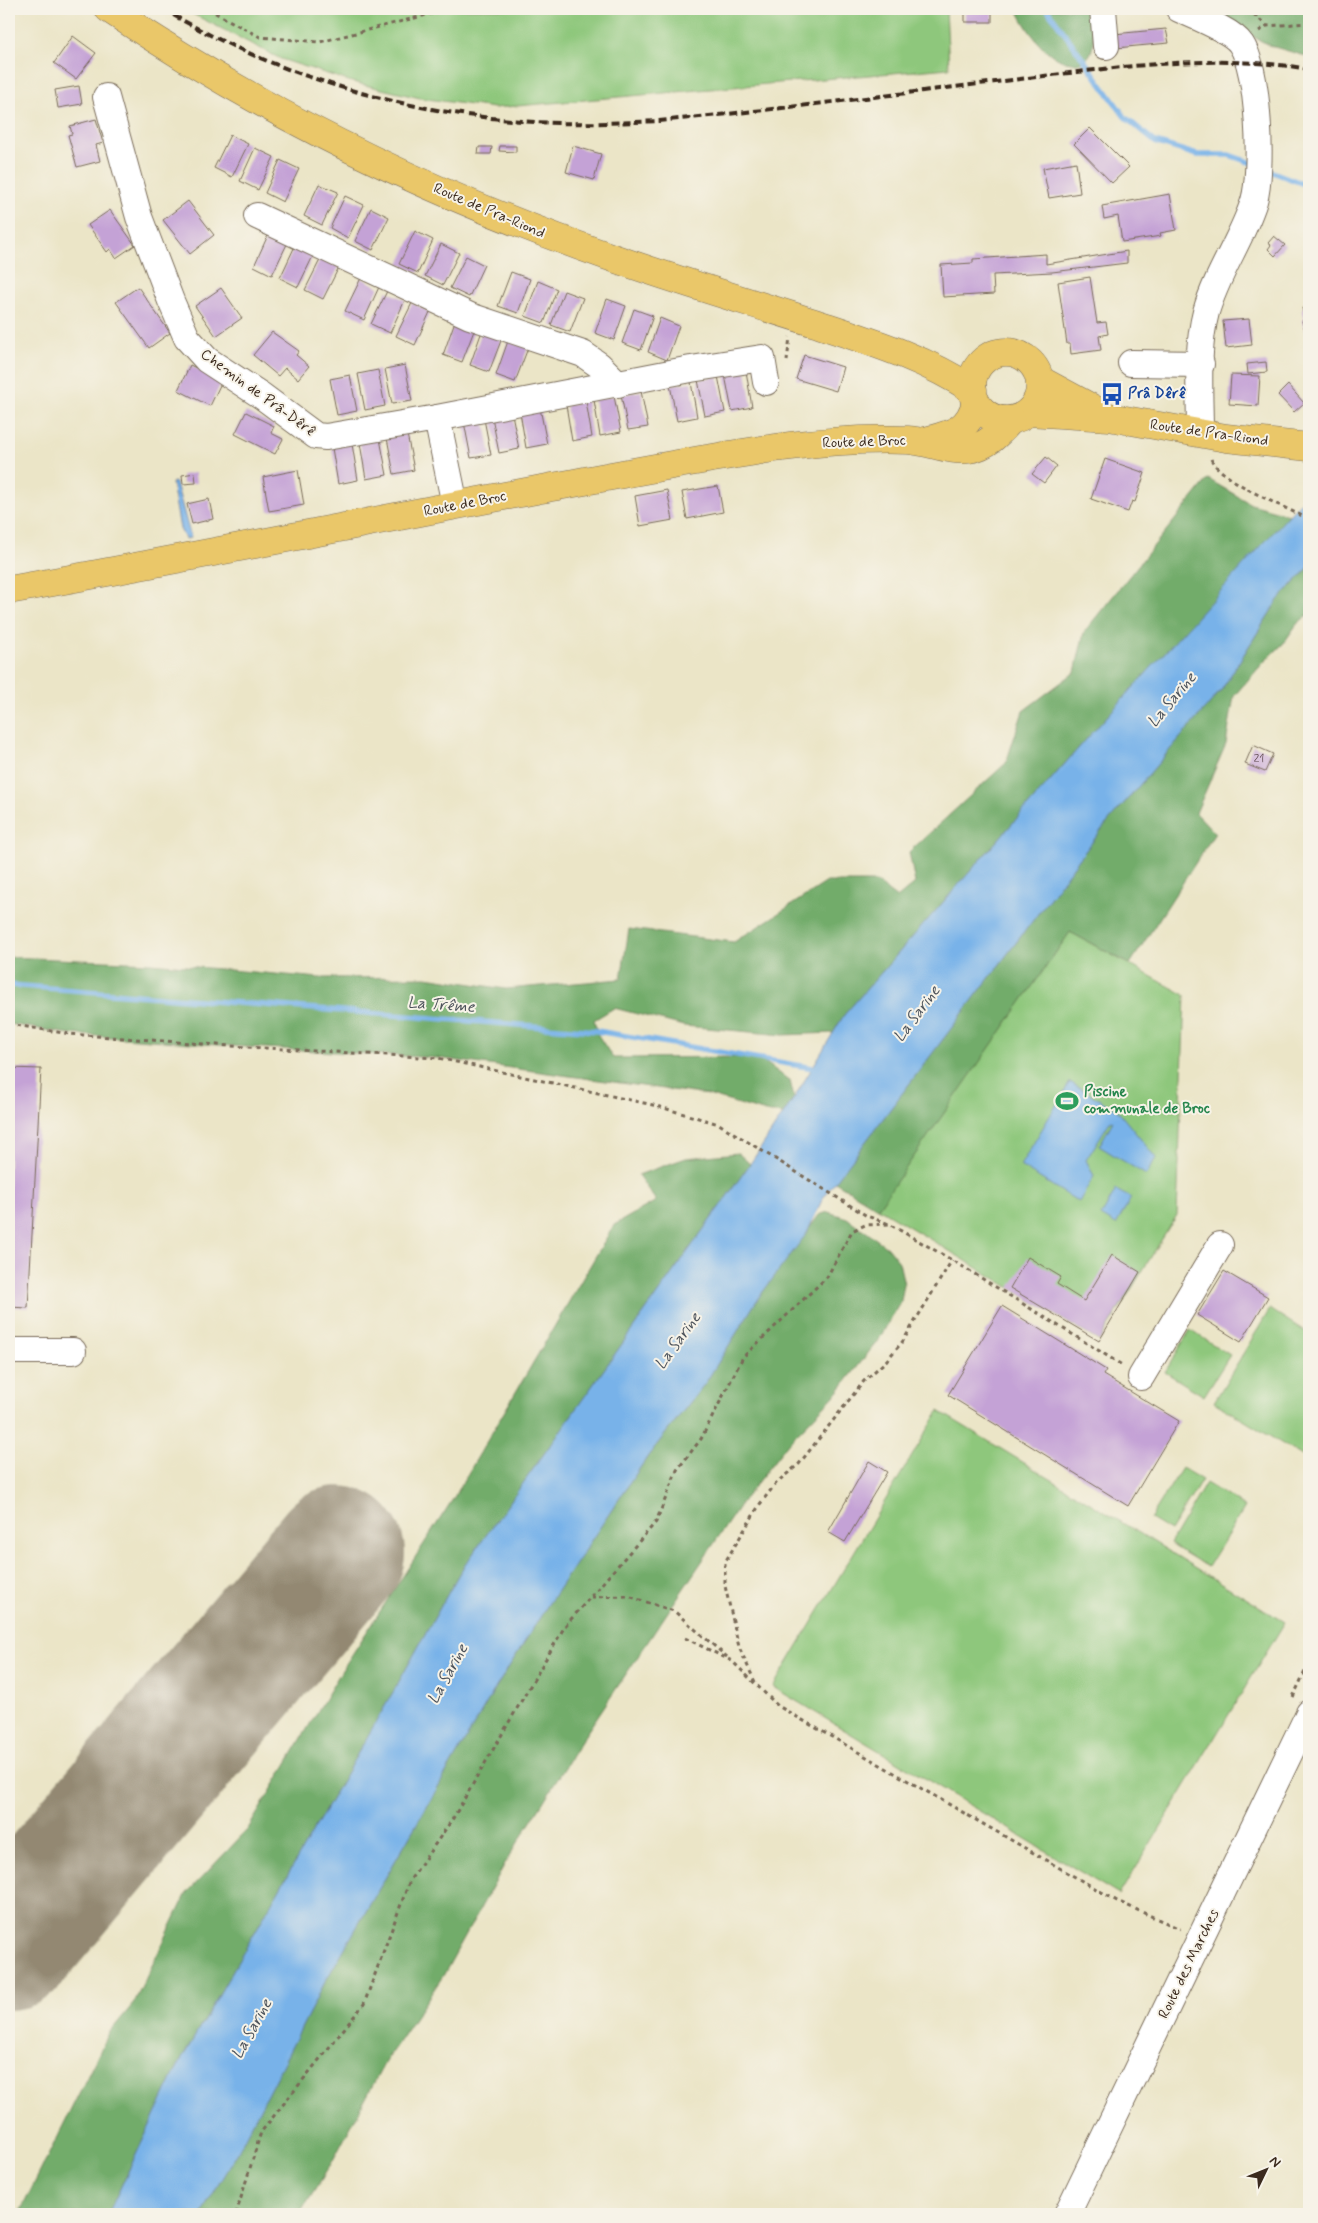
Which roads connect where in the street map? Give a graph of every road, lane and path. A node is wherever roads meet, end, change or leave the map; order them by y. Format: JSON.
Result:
{"nodes":[{"id":1,"x":109,"y":9,"type":"edge"},
{"id":2,"x":208,"y":9,"type":"edge"},
{"id":3,"x":450,"y":9,"type":"edge"},
{"id":4,"x":1103,"y":9,"type":"edge"},
{"id":5,"x":1179,"y":9,"type":"edge"},
{"id":6,"x":1248,"y":9,"type":"edge"},
{"id":7,"x":1309,"y":23,"type":"edge"},
{"id":8,"x":1267,"y":26,"type":"junction"},
{"id":9,"x":1241,"y":43,"type":"junction"},
{"id":10,"x":1106,"y":46,"type":"dead end"},
{"id":11,"x":106,"y":97,"type":"dead end"},
{"id":12,"x":257,"y":216,"type":"dead end"},
{"id":13,"x":898,"y":350,"type":"junction"},
{"id":14,"x":987,"y":358,"type":"junction"},
{"id":15,"x":1130,"y":363,"type":"dead end"},
{"id":16,"x":1201,"y":364,"type":"junction"},
{"id":17,"x":1040,"y":380,"type":"junction"},
{"id":18,"x":766,"y":382,"type":"dead end"},
{"id":19,"x":618,"y":384,"type":"junction"},
{"id":20,"x":974,"y":396,"type":"junction"},
{"id":21,"x":1020,"y":416,"type":"junction"},
{"id":22,"x":1109,"y":417,"type":"junction"},
{"id":23,"x":437,"y":418,"type":"junction"},
{"id":24,"x":1200,"y":433,"type":"junction"},
{"id":25,"x":923,"y":441,"type":"junction"},
{"id":26,"x":1309,"y":446,"type":"edge"},
{"id":27,"x":456,"y":505,"type":"junction"},
{"id":28,"x":1309,"y":519,"type":"edge"},
{"id":29,"x":9,"y":590,"type":"edge"},
{"id":30,"x":9,"y":1024,"type":"edge"},
{"id":31,"x":889,"y":1224,"type":"junction"},
{"id":32,"x":1220,"y":1245,"type":"dead end"},
{"id":33,"x":952,"y":1260,"type":"junction"},
{"id":34,"x":9,"y":1351,"type":"edge"},
{"id":35,"x":73,"y":1351,"type":"dead end"},
{"id":36,"x":1141,"y":1377,"type":"joint"},
{"id":37,"x":590,"y":1597,"type":"junction"},
{"id":38,"x":685,"y":1638,"type":"dead end"},
{"id":39,"x":732,"y":1661,"type":"junction"},
{"id":40,"x":756,"y":1685,"type":"junction"},
{"id":41,"x":1309,"y":1713,"type":"edge"},
{"id":42,"x":1201,"y":1938,"type":"junction"},
{"id":43,"x":236,"y":2214,"type":"edge"},
{"id":44,"x":1067,"y":2214,"type":"edge"}],
"edges":[{"from":1,"to":13,"type":"main road","name":"Route de Pra-Riond"},
{"from":2,"to":3,"type":"path"},
{"from":4,"to":10,"type":"street"},
{"from":5,"to":9,"type":"street"},
{"from":6,"to":8,"type":"path"},
{"from":7,"to":8,"type":"path"},
{"from":8,"to":9,"type":"path"},
{"from":9,"to":16,"type":"street"},
{"from":11,"to":23,"type":"street","name":"Chemin de Prâ-Dêrê"},
{"from":12,"to":19,"type":"street"},
{"from":13,"to":14,"type":"main road","name":"Route de Pra-Riond"},
{"from":13,"to":20,"type":"main road","name":"Route de Pra-Riond"},
{"from":14,"to":17,"type":"main road","name":"Route de Pra-Riond"},
{"from":14,"to":20,"type":"main road"},
{"from":15,"to":16,"type":"street"},
{"from":16,"to":24,"type":"street"},
{"from":17,"to":21,"type":"main road"},
{"from":17,"to":22,"type":"main road","name":"Route de Pra-Riond"},
{"from":18,"to":19,"type":"street","name":"Chemin de Prâ-Dêrê"},
{"from":19,"to":23,"type":"street","name":"Chemin de Prâ-Dêrê"},
{"from":20,"to":21,"type":"main road","name":"Route de Pra-Riond"},
{"from":20,"to":25,"type":"main road","name":"Route de Broc"},
{"from":21,"to":22,"type":"main road","name":"Route de Pra-Riond"},
{"from":21,"to":25,"type":"main road","name":"Route de Broc"},
{"from":22,"to":24,"type":"main road","name":"Route de Pra-Riond"},
{"from":23,"to":27,"type":"street"},
{"from":24,"to":26,"type":"main road","name":"Route de Pra-Riond"},
{"from":24,"to":28,"type":"path"},
{"from":25,"to":27,"type":"main road","name":"Route de Broc"},
{"from":27,"to":29,"type":"main road","name":"Route de Broc"},
{"from":30,"to":31,"type":"path"},
{"from":31,"to":33,"type":"path"},
{"from":31,"to":37,"type":"path"},
{"from":32,"to":36,"type":"street"},
{"from":33,"to":36,"type":"path"},
{"from":33,"to":40,"type":"path"},
{"from":34,"to":35,"type":"street"},
{"from":37,"to":39,"type":"path"},
{"from":37,"to":43,"type":"path"},
{"from":38,"to":39,"type":"path"},
{"from":39,"to":40,"type":"path"},
{"from":40,"to":42,"type":"path"},
{"from":41,"to":42,"type":"street","name":"Route des Marches"},
{"from":42,"to":44,"type":"street","name":"Route des Marches"}]}
